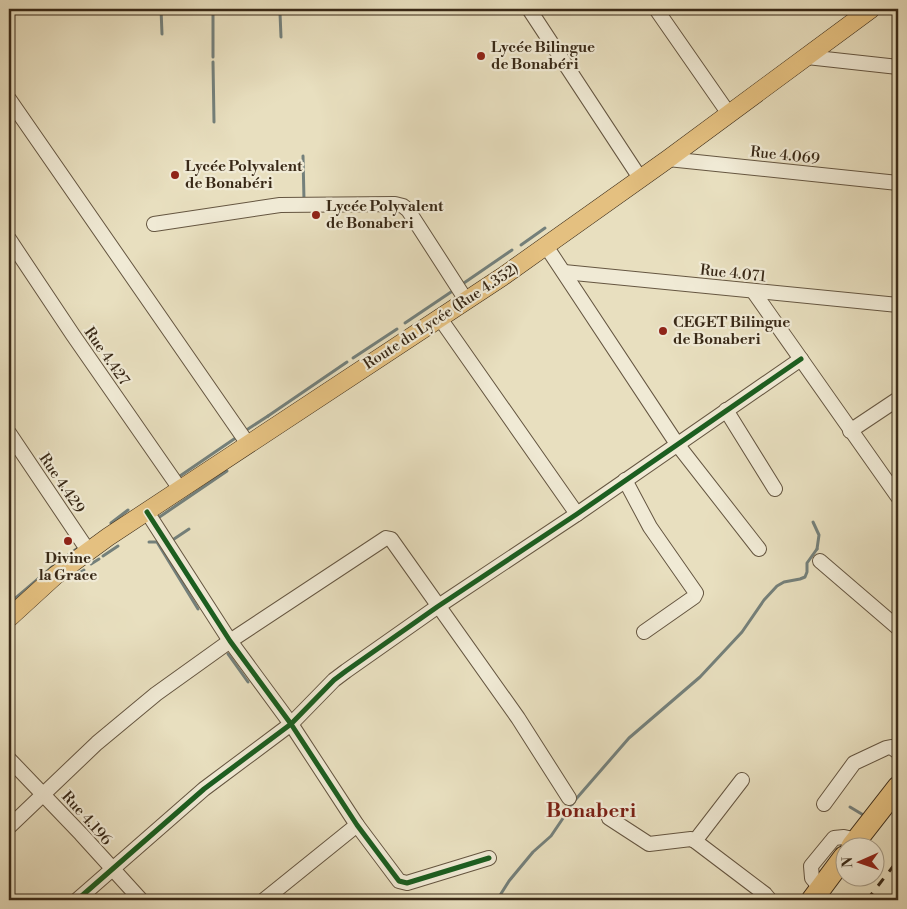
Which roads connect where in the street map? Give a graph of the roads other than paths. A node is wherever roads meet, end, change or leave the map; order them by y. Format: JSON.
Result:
{"nodes":[{"id":1,"x":529,"y":9,"type":"edge"},
{"id":2,"x":656,"y":9,"type":"edge"},
{"id":3,"x":871,"y":9,"type":"edge"},
{"id":4,"x":807,"y":57,"type":"junction"},
{"id":5,"x":898,"y":67,"type":"edge"},
{"id":6,"x":9,"y":100,"type":"edge"},
{"id":7,"x":729,"y":114,"type":"junction"},
{"id":8,"x":668,"y":159,"type":"junction"},
{"id":9,"x":640,"y":178,"type":"junction"},
{"id":10,"x":898,"y":183,"type":"edge"},
{"id":11,"x":154,"y":224,"type":"dead end"},
{"id":12,"x":9,"y":239,"type":"edge"},
{"id":13,"x":546,"y":246,"type":"junction"},
{"id":14,"x":564,"y":272,"type":"junction"},
{"id":15,"x":753,"y":291,"type":"junction"},
{"id":16,"x":466,"y":300,"type":"junction"},
{"id":17,"x":898,"y":305,"type":"edge"},
{"id":18,"x":439,"y":317,"type":"junction"},
{"id":19,"x":801,"y":359,"type":"junction"},
{"id":20,"x":898,"y":399,"type":"edge"},
{"id":21,"x":726,"y":410,"type":"junction"},
{"id":22,"x":850,"y":431,"type":"junction"},
{"id":23,"x":9,"y":433,"type":"edge"},
{"id":24,"x":248,"y":444,"type":"junction"},
{"id":25,"x":677,"y":444,"type":"junction"},
{"id":26,"x":624,"y":480,"type":"junction"},
{"id":27,"x":180,"y":489,"type":"junction"},
{"id":28,"x":775,"y":490,"type":"dead end"},
{"id":29,"x":898,"y":498,"type":"edge"},
{"id":30,"x":147,"y":512,"type":"junction"},
{"id":31,"x":577,"y":514,"type":"junction"},
{"id":32,"x":759,"y":549,"type":"dead end"},
{"id":33,"x":89,"y":552,"type":"junction"},
{"id":34,"x":820,"y":561,"type":"dead end"},
{"id":35,"x":437,"y":606,"type":"junction"},
{"id":36,"x":10,"y":614,"type":"edge"},
{"id":37,"x":898,"y":628,"type":"edge"},
{"id":38,"x":644,"y":632,"type":"dead end"},
{"id":39,"x":230,"y":641,"type":"junction"},
{"id":40,"x":291,"y":724,"type":"junction"},
{"id":41,"x":898,"y":752,"type":"edge"},
{"id":42,"x":9,"y":759,"type":"edge"},
{"id":43,"x":742,"y":780,"type":"dead end"},
{"id":44,"x":898,"y":787,"type":"edge"},
{"id":45,"x":43,"y":794,"type":"junction"},
{"id":46,"x":569,"y":798,"type":"dead end"},
{"id":47,"x":898,"y":803,"type":"edge"},
{"id":48,"x":824,"y":804,"type":"dead end"},
{"id":49,"x":609,"y":818,"type":"dead end"},
{"id":50,"x":358,"y":825,"type":"junction"},
{"id":51,"x":9,"y":827,"type":"edge"},
{"id":52,"x":864,"y":836,"type":"edge"},
{"id":53,"x":866,"y":836,"type":"edge"},
{"id":54,"x":834,"y":838,"type":"edge"},
{"id":55,"x":695,"y":841,"type":"junction"},
{"id":56,"x":488,"y":858,"type":"dead end"},
{"id":57,"x":112,"y":870,"type":"junction"},
{"id":58,"x":834,"y":873,"type":"edge"},
{"id":59,"x":834,"y":884,"type":"edge"},
{"id":60,"x":820,"y":896,"type":"edge"},
{"id":61,"x":76,"y":900,"type":"edge"},
{"id":62,"x":141,"y":900,"type":"edge"},
{"id":63,"x":264,"y":900,"type":"edge"},
{"id":64,"x":770,"y":900,"type":"edge"}],
"edges":[{"from":1,"to":9,"type":"street"},
{"from":2,"to":7,"type":"street"},
{"from":3,"to":4,"type":"main road","name":"Route du Lycée (Rue 4.352)"},
{"from":4,"to":5,"type":"street"},
{"from":4,"to":7,"type":"main road","name":"Route du Lycée (Rue 4.352)"},
{"from":6,"to":24,"type":"street"},
{"from":7,"to":8,"type":"main road","name":"Route du Lycée (Rue 4.352)"},
{"from":8,"to":9,"type":"main road","name":"Route du Lycée (Rue 4.352)"},
{"from":8,"to":10,"type":"street","name":"Rue 4.069"},
{"from":9,"to":13,"type":"main road","name":"Route du Lycée (Rue 4.352)"},
{"from":11,"to":16,"type":"street"},
{"from":12,"to":27,"type":"street","name":"Rue 4.427"},
{"from":13,"to":14,"type":"street"},
{"from":13,"to":16,"type":"main road","name":"Route du Lycée (Rue 4.352)"},
{"from":14,"to":15,"type":"street","name":"Rue 4.071"},
{"from":14,"to":25,"type":"street"},
{"from":15,"to":17,"type":"street","name":"Rue 4.071"},
{"from":15,"to":19,"type":"street"},
{"from":16,"to":18,"type":"main road","name":"Route du Lycée (Rue 4.352)"},
{"from":18,"to":24,"type":"main road","name":"Route du Lycée (Rue 4.352)"},
{"from":18,"to":31,"type":"street"},
{"from":19,"to":21,"type":"street"},
{"from":19,"to":22,"type":"street"},
{"from":20,"to":22,"type":"street"},
{"from":21,"to":25,"type":"street"},
{"from":21,"to":28,"type":"street"},
{"from":22,"to":29,"type":"street"},
{"from":23,"to":33,"type":"street","name":"Rue 4.429"},
{"from":24,"to":27,"type":"main road","name":"Route du Lycée (Rue 4.352)"},
{"from":25,"to":26,"type":"street"},
{"from":25,"to":32,"type":"street"},
{"from":26,"to":31,"type":"street"},
{"from":26,"to":38,"type":"street"},
{"from":27,"to":30,"type":"main road","name":"Route du Lycée (Rue 4.352)"},
{"from":30,"to":33,"type":"main road","name":"Route du Lycée (Rue 4.352)"},
{"from":30,"to":39,"type":"street"},
{"from":31,"to":35,"type":"street"},
{"from":33,"to":36,"type":"main road","name":"Route du Lycée (Rue 4.352)"},
{"from":34,"to":37,"type":"street"},
{"from":35,"to":39,"type":"street"},
{"from":35,"to":40,"type":"street"},
{"from":35,"to":46,"type":"street"},
{"from":39,"to":40,"type":"street"},
{"from":39,"to":45,"type":"street"},
{"from":40,"to":50,"type":"street"},
{"from":40,"to":57,"type":"street"},
{"from":41,"to":48,"type":"street"},
{"from":42,"to":45,"type":"street","name":"Rue 4.196"},
{"from":43,"to":55,"type":"street"},
{"from":44,"to":52,"type":"highway"},
{"from":45,"to":51,"type":"street"},
{"from":45,"to":57,"type":"street","name":"Rue 4.196"},
{"from":47,"to":53,"type":"highway"},
{"from":49,"to":55,"type":"street"},
{"from":50,"to":56,"type":"street"},
{"from":50,"to":63,"type":"street"},
{"from":54,"to":60,"type":"street"},
{"from":55,"to":64,"type":"street"},
{"from":57,"to":61,"type":"street"},
{"from":57,"to":62,"type":"street","name":"Rue 4.196"},
{"from":58,"to":60,"type":"highway"},
{"from":59,"to":60,"type":"highway"}]}
